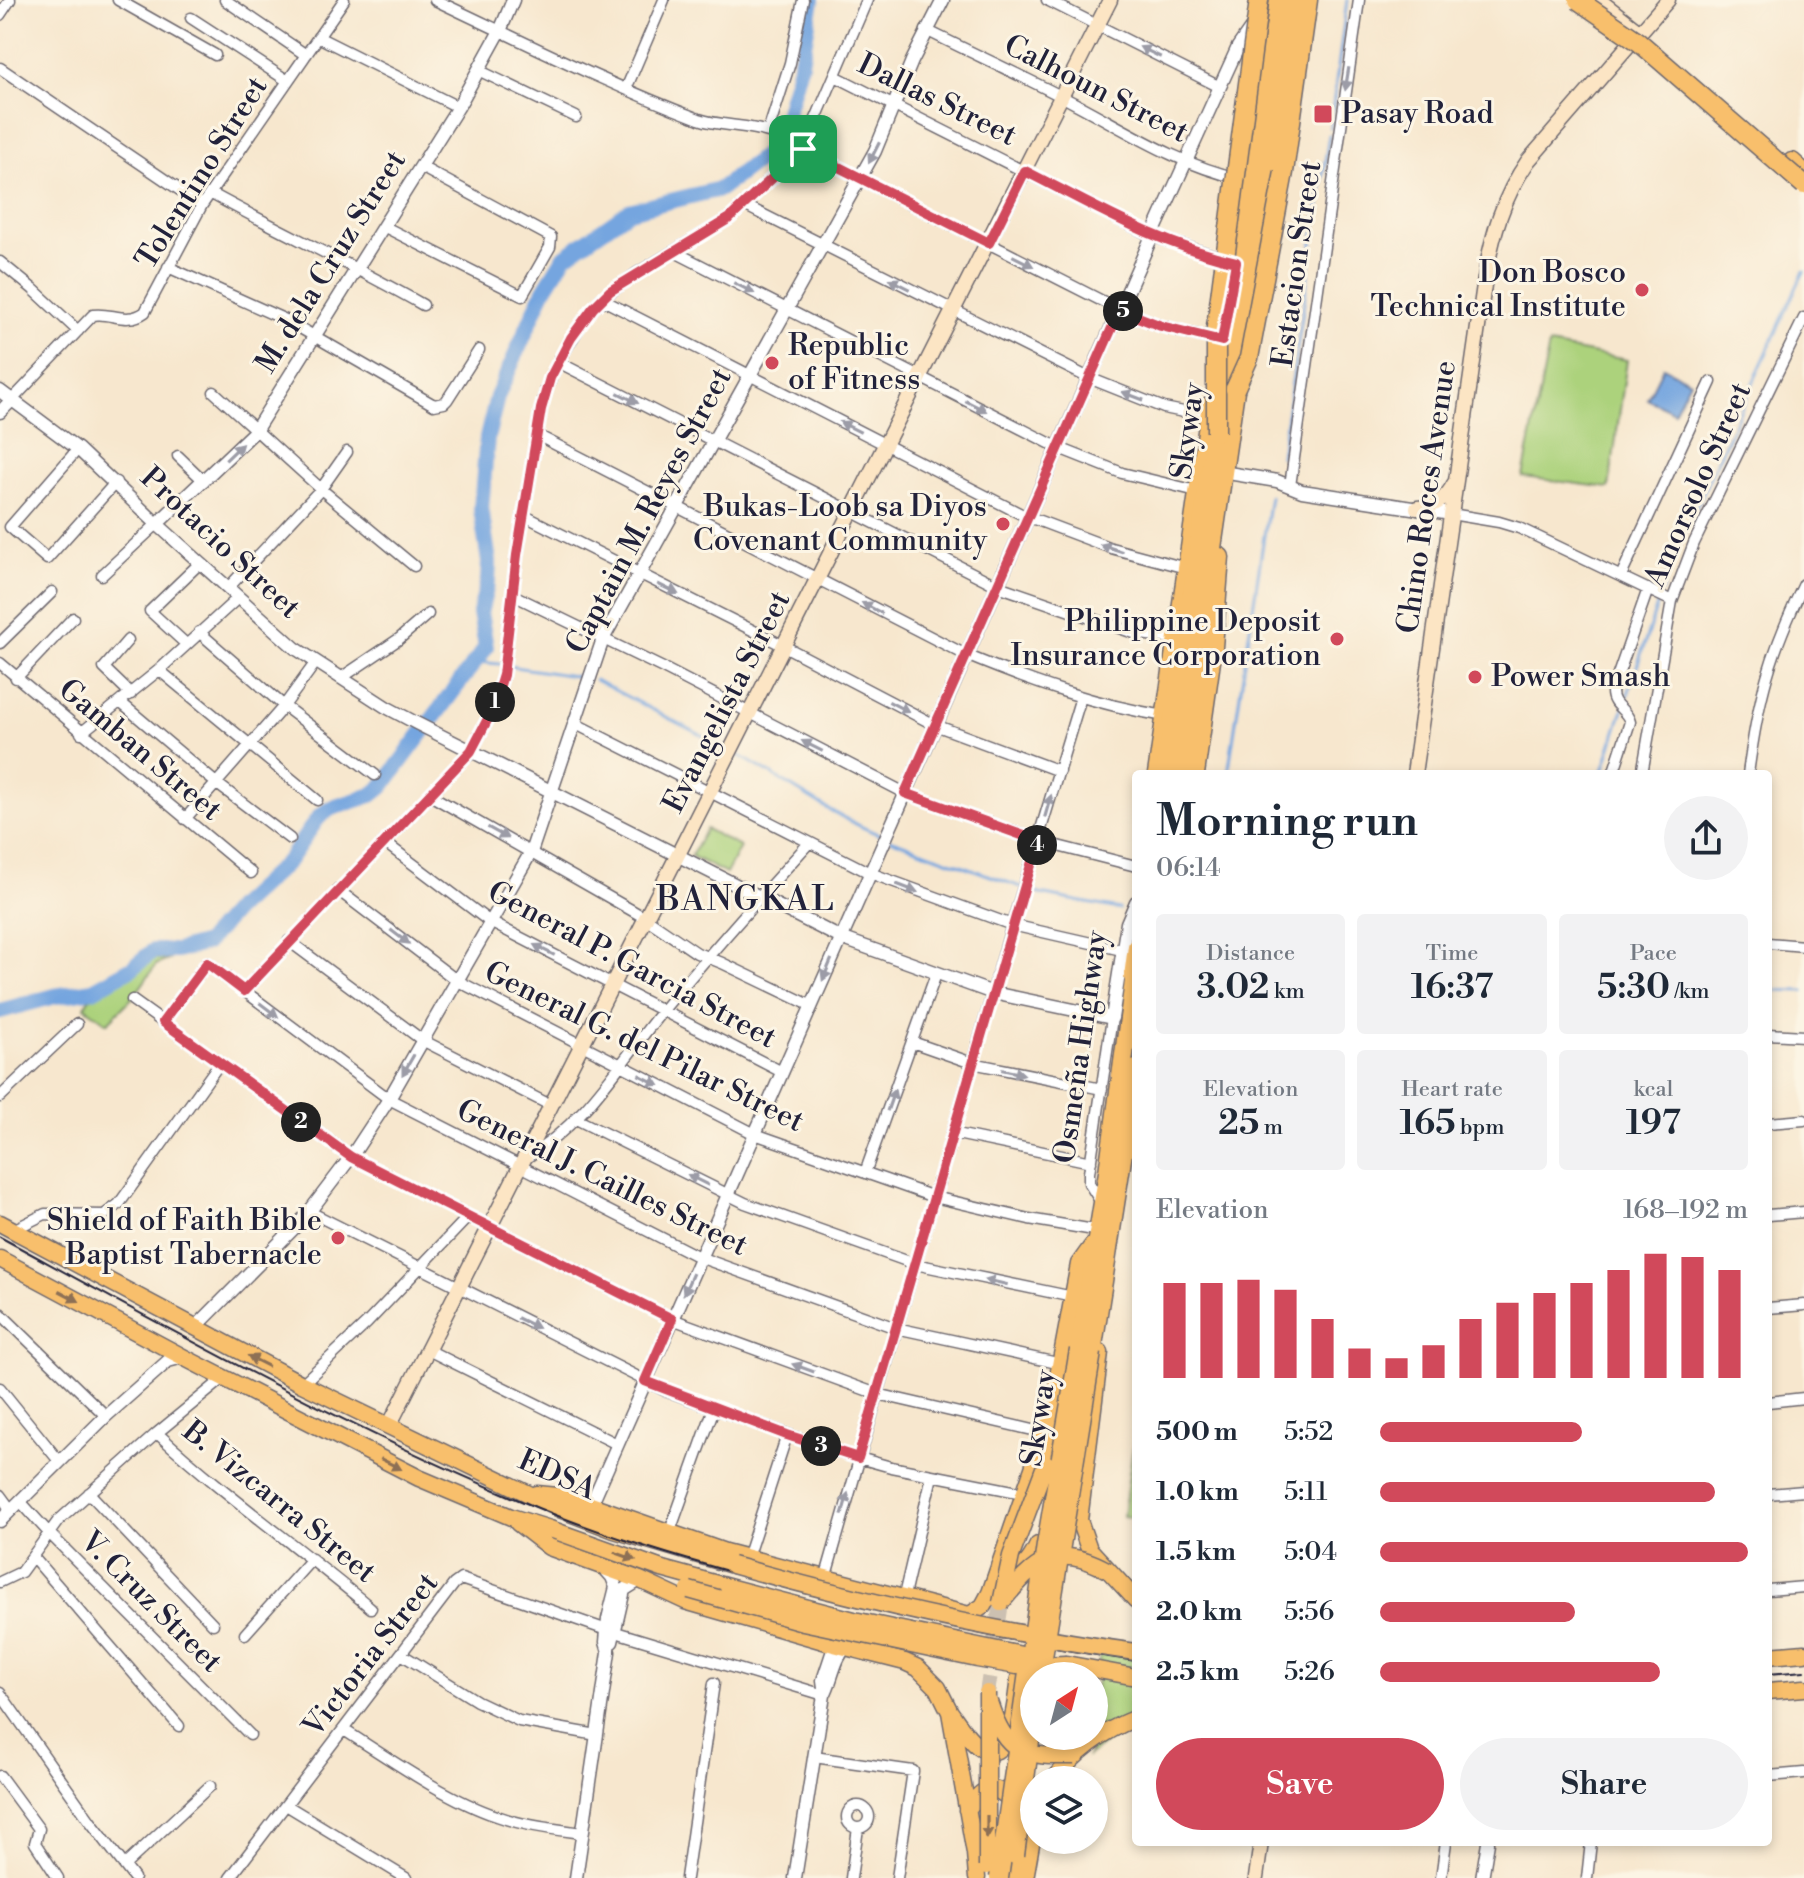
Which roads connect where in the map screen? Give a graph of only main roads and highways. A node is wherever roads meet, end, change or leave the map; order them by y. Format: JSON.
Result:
{"nodes":[{"id":1,"x":1110,"y":0,"type":"edge"},
{"id":2,"x":1294,"y":0,"type":"edge"},
{"id":3,"x":1308,"y":0,"type":"edge"},
{"id":4,"x":1576,"y":0,"type":"edge"},
{"id":5,"x":1592,"y":0,"type":"edge"},
{"id":6,"x":1599,"y":0,"type":"edge"},
{"id":7,"x":1668,"y":0,"type":"edge"},
{"id":8,"x":1271,"y":3,"type":"edge"},
{"id":9,"x":1636,"y":36,"type":"junction"},
{"id":10,"x":1798,"y":168,"type":"edge"},
{"id":11,"x":1804,"y":187,"type":"edge"},
{"id":12,"x":1235,"y":389,"type":"junction"},
{"id":13,"x":1212,"y":424,"type":"junction"},
{"id":14,"x":1456,"y":480,"type":"junction"},
{"id":15,"x":1417,"y":508,"type":"road end"},
{"id":16,"x":1217,"y":543,"type":"junction"},
{"id":17,"x":1157,"y":770,"type":"edge"},
{"id":18,"x":1166,"y":770,"type":"edge"},
{"id":19,"x":1182,"y":770,"type":"edge"},
{"id":20,"x":1182,"y":770,"type":"edge"},
{"id":21,"x":1196,"y":770,"type":"edge"},
{"id":22,"x":1415,"y":770,"type":"edge"},
{"id":23,"x":1129,"y":948,"type":"edge"},
{"id":24,"x":1132,"y":996,"type":"edge"},
{"id":25,"x":1132,"y":1103,"type":"edge"},
{"id":26,"x":1132,"y":1105,"type":"edge"},
{"id":27,"x":7,"y":1227,"type":"edge"},
{"id":28,"x":1093,"y":1238,"type":"junction"},
{"id":29,"x":0,"y":1259,"type":"edge"},
{"id":30,"x":1104,"y":1304,"type":"junction"},
{"id":31,"x":389,"y":1426,"type":"junction"},
{"id":32,"x":1078,"y":1452,"type":"junction"},
{"id":33,"x":527,"y":1493,"type":"junction"},
{"id":34,"x":511,"y":1517,"type":"junction"},
{"id":35,"x":1038,"y":1545,"type":"junction"},
{"id":36,"x":739,"y":1562,"type":"junction"},
{"id":37,"x":999,"y":1564,"type":"junction"},
{"id":38,"x":1107,"y":1570,"type":"junction"},
{"id":39,"x":640,"y":1580,"type":"junction"},
{"id":40,"x":1132,"y":1596,"type":"edge"},
{"id":41,"x":970,"y":1615,"type":"junction"},
{"id":42,"x":1024,"y":1644,"type":"junction"},
{"id":43,"x":1132,"y":1651,"type":"edge"},
{"id":44,"x":1804,"y":1653,"type":"edge"},
{"id":45,"x":1772,"y":1656,"type":"edge"},
{"id":46,"x":1044,"y":1662,"type":"edge"},
{"id":47,"x":1044,"y":1662,"type":"edge"},
{"id":48,"x":1057,"y":1662,"type":"edge"},
{"id":49,"x":1020,"y":1666,"type":"edge"},
{"id":50,"x":1108,"y":1672,"type":"edge"},
{"id":51,"x":1132,"y":1676,"type":"edge"},
{"id":52,"x":1804,"y":1688,"type":"edge"},
{"id":53,"x":1772,"y":1691,"type":"edge"},
{"id":54,"x":950,"y":1712,"type":"junction"},
{"id":55,"x":1132,"y":1720,"type":"edge"},
{"id":56,"x":1011,"y":1724,"type":"junction"},
{"id":57,"x":1029,"y":1750,"type":"edge"},
{"id":58,"x":1074,"y":1756,"type":"junction"},
{"id":59,"x":1066,"y":1766,"type":"edge"},
{"id":60,"x":1015,"y":1808,"type":"junction"},
{"id":61,"x":967,"y":1810,"type":"junction"},
{"id":62,"x":1020,"y":1814,"type":"edge"},
{"id":63,"x":1260,"y":1846,"type":"edge"},
{"id":64,"x":1020,"y":1854,"type":"edge"},
{"id":65,"x":1027,"y":1854,"type":"edge"},
{"id":66,"x":988,"y":1875,"type":"edge"},
{"id":67,"x":1012,"y":1878,"type":"edge"},
{"id":68,"x":1025,"y":1878,"type":"edge"},
{"id":69,"x":1256,"y":1878,"type":"edge"}],
"edges":[{"from":1,"to":31,"type":"main road","name":"Evangelista Street"},
{"from":2,"to":12,"type":"highway","name":"Skyway","bridge":true},
{"from":2,"to":16,"type":"main road"},
{"from":3,"to":12,"type":"highway","bridge":true},
{"from":4,"to":9,"type":"main road"},
{"from":4,"to":11,"type":"highway","bridge":true},
{"from":5,"to":10,"type":"highway"},
{"from":6,"to":9,"type":"main road"},
{"from":7,"to":9,"type":"main road","name":"Chino Roces Avenue"},
{"from":8,"to":13,"type":"main road"},
{"from":8,"to":13,"type":"highway","name":"Skyway","bridge":true},
{"from":9,"to":11,"type":"main road"},
{"from":9,"to":14,"type":"main road","name":"Chino Roces Avenue"},
{"from":12,"to":19,"type":"highway","name":"Skyway"},
{"from":13,"to":17,"type":"main road"},
{"from":13,"to":18,"type":"highway","name":"Skyway"},
{"from":14,"to":15,"type":"main road"},
{"from":14,"to":22,"type":"main road","name":"Chino Roces Avenue"},
{"from":16,"to":20,"type":"main road"},
{"from":16,"to":21,"type":"highway"},
{"from":23,"to":28,"type":"main road","name":"Osmeña Highway"},
{"from":24,"to":66,"type":"highway","name":"Skyway","bridge":true},
{"from":25,"to":46,"type":"highway","name":"Skyway","bridge":true},
{"from":26,"to":30,"type":"main road","name":"Osmeña Highway"},
{"from":31,"to":27,"type":"main road","name":"EDSA","one_way":true},
{"from":28,"to":37,"type":"main road","name":"Osmeña Highway"},
{"from":28,"to":38,"type":"main road","name":"Osmeña Highway","bridge":true},
{"from":29,"to":34,"type":"main road","name":"EDSA","one_way":true},
{"from":30,"to":32,"type":"main road","name":"Osmeña Highway"},
{"from":30,"to":38,"type":"main road"},
{"from":31,"to":33,"type":"main road","name":"EDSA"},
{"from":32,"to":35,"type":"main road"},
{"from":32,"to":47,"type":"main road","name":"Osmeña Highway"},
{"from":33,"to":36,"type":"main road","name":"EDSA"},
{"from":33,"to":36,"type":"main road"},
{"from":34,"to":39,"type":"main road","name":"EDSA"},
{"from":34,"to":48,"type":"main road","name":"EDSA","one_way":true,"bridge":true},
{"from":35,"to":37,"type":"main road"},
{"from":35,"to":42,"type":"main road"},
{"from":36,"to":41,"type":"main road"},
{"from":36,"to":43,"type":"main road","name":"EDSA","bridge":true},
{"from":37,"to":41,"type":"main road","name":"Osmeña Highway"},
{"from":38,"to":40,"type":"main road"},
{"from":39,"to":49,"type":"main road","bridge":true},
{"from":39,"to":54,"type":"main road"},
{"from":41,"to":42,"type":"main road"},
{"from":42,"to":56,"type":"main road"},
{"from":44,"to":45,"type":"main road"},
{"from":50,"to":51,"type":"main road","name":"EDSA"},
{"from":52,"to":53,"type":"main road"},
{"from":54,"to":56,"type":"main road"},
{"from":54,"to":61,"type":"main road"},
{"from":55,"to":58,"type":"main road"},
{"from":56,"to":60,"type":"main road"},
{"from":57,"to":67,"type":"highway","bridge":true},
{"from":58,"to":59,"type":"main road"},
{"from":58,"to":66,"type":"main road","one_way":true,"bridge":true},
{"from":60,"to":61,"type":"main road"},
{"from":60,"to":62,"type":"main road"},
{"from":61,"to":66,"type":"main road"},
{"from":63,"to":69,"type":"main road"},
{"from":64,"to":67,"type":"main road"},
{"from":65,"to":68,"type":"main road"}]}
